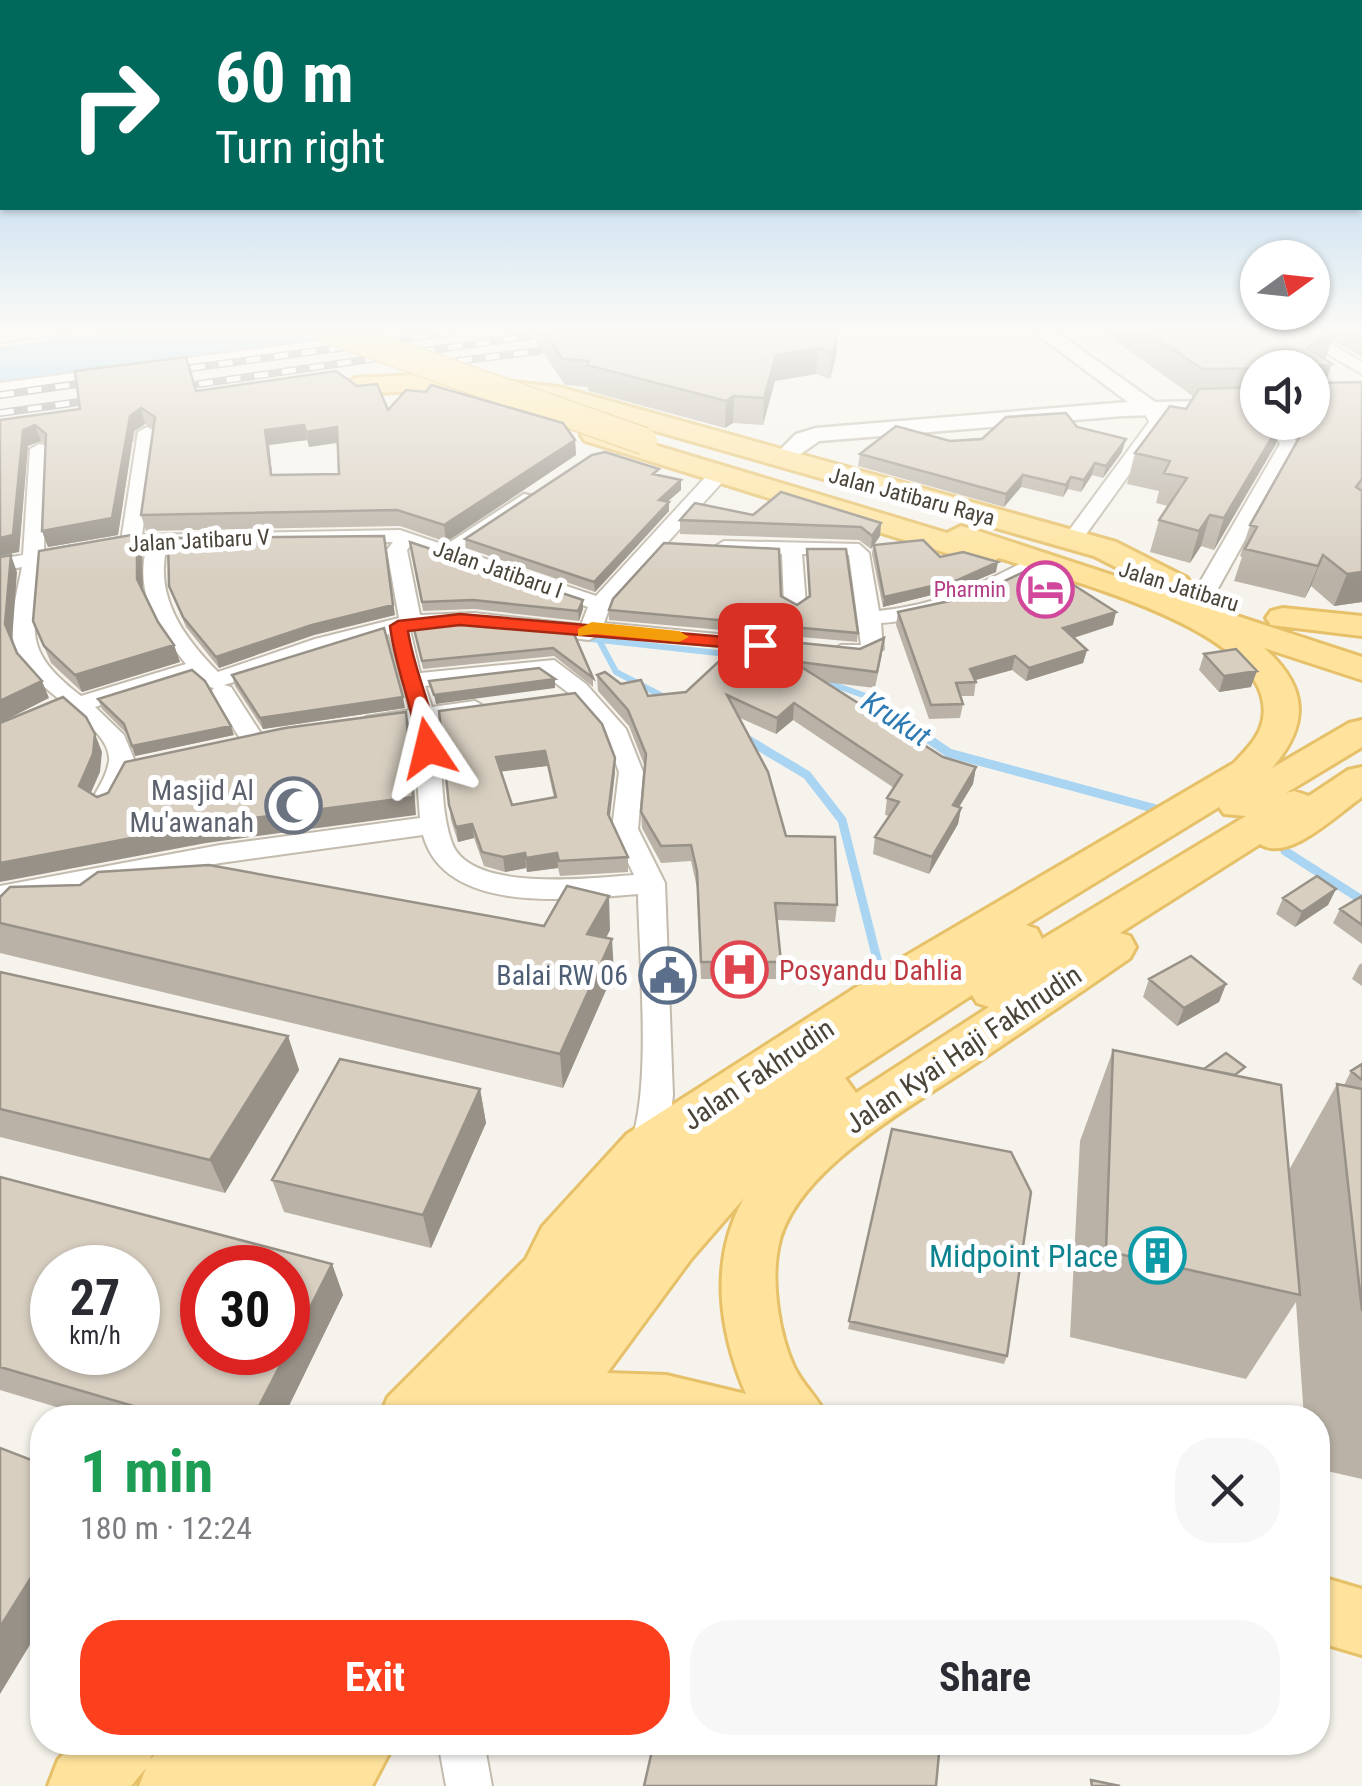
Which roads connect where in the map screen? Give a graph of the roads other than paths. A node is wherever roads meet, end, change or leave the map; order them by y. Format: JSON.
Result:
{"nodes":[{"id":1,"x":516,"y":412,"type":"edge"},
{"id":2,"x":534,"y":412,"type":"edge"},
{"id":3,"x":553,"y":412,"type":"edge"},
{"id":4,"x":561,"y":412,"type":"edge"},
{"id":5,"x":620,"y":412,"type":"edge"},
{"id":6,"x":1085,"y":412,"type":"edge"},
{"id":7,"x":1153,"y":412,"type":"edge"},
{"id":8,"x":538,"y":418,"type":"junction"},
{"id":9,"x":147,"y":432,"type":"dead end"},
{"id":10,"x":1286,"y":440,"type":"edge"},
{"id":11,"x":630,"y":441,"type":"junction"},
{"id":12,"x":39,"y":449,"type":"dead end"},
{"id":13,"x":782,"y":460,"type":"junction"},
{"id":14,"x":718,"y":475,"type":"junction"},
{"id":15,"x":539,"y":490,"type":"edge"},
{"id":16,"x":404,"y":537,"type":"junction"},
{"id":17,"x":159,"y":538,"type":"junction"},
{"id":18,"x":1072,"y":540,"type":"junction"},
{"id":19,"x":653,"y":542,"type":"junction"},
{"id":20,"x":111,"y":545,"type":"junction"},
{"id":21,"x":792,"y":548,"type":"junction"},
{"id":22,"x":446,"y":551,"type":"junction"},
{"id":23,"x":33,"y":559,"type":"junction"},
{"id":24,"x":1029,"y":560,"type":"junction"},
{"id":25,"x":0,"y":565,"type":"edge"},
{"id":26,"x":1189,"y":597,"type":"junction"},
{"id":27,"x":600,"y":604,"type":"junction"},
{"id":28,"x":795,"y":604,"type":"edge"},
{"id":29,"x":872,"y":618,"type":"junction"},
{"id":30,"x":1283,"y":618,"type":"junction"},
{"id":31,"x":1362,"y":626,"type":"edge"},
{"id":32,"x":402,"y":630,"type":"junction"},
{"id":33,"x":585,"y":638,"type":"junction"},
{"id":34,"x":1362,"y":644,"type":"edge"},
{"id":35,"x":778,"y":647,"type":"edge"},
{"id":36,"x":824,"y":651,"type":"edge"},
{"id":37,"x":1316,"y":655,"type":"junction"},
{"id":38,"x":199,"y":667,"type":"junction"},
{"id":39,"x":1362,"y":669,"type":"edge"},
{"id":40,"x":415,"y":680,"type":"junction"},
{"id":41,"x":222,"y":692,"type":"dead end"},
{"id":42,"x":582,"y":695,"type":"junction"},
{"id":43,"x":542,"y":700,"type":"edge"},
{"id":44,"x":1362,"y":702,"type":"edge"},
{"id":45,"x":503,"y":704,"type":"edge"},
{"id":46,"x":79,"y":711,"type":"junction"},
{"id":47,"x":424,"y":714,"type":"junction"},
{"id":48,"x":349,"y":725,"type":"edge"},
{"id":49,"x":253,"y":743,"type":"edge"},
{"id":50,"x":1360,"y":764,"type":"edge"},
{"id":51,"x":149,"y":766,"type":"edge"},
{"id":52,"x":117,"y":771,"type":"junction"},
{"id":53,"x":103,"y":802,"type":"edge"},
{"id":54,"x":433,"y":826,"type":"junction"},
{"id":55,"x":651,"y":884,"type":"junction"},
{"id":56,"x":0,"y":896,"type":"edge"},
{"id":57,"x":1083,"y":916,"type":"junction"},
{"id":58,"x":740,"y":1118,"type":"junction"},
{"id":59,"x":645,"y":1150,"type":"junction"},
{"id":60,"x":546,"y":1277,"type":"junction"},
{"id":61,"x":423,"y":1405,"type":"edge"},
{"id":62,"x":487,"y":1405,"type":"edge"},
{"id":63,"x":549,"y":1405,"type":"edge"},
{"id":64,"x":598,"y":1405,"type":"edge"},
{"id":65,"x":663,"y":1405,"type":"edge"},
{"id":66,"x":786,"y":1405,"type":"edge"},
{"id":67,"x":1330,"y":1613,"type":"edge"},
{"id":68,"x":1362,"y":1622,"type":"edge"},
{"id":69,"x":111,"y":1755,"type":"edge"},
{"id":70,"x":201,"y":1755,"type":"edge"},
{"id":71,"x":273,"y":1755,"type":"edge"},
{"id":72,"x":351,"y":1755,"type":"edge"},
{"id":73,"x":463,"y":1755,"type":"edge"},
{"id":74,"x":84,"y":1786,"type":"edge"},
{"id":75,"x":176,"y":1786,"type":"edge"},
{"id":76,"x":248,"y":1786,"type":"edge"},
{"id":77,"x":330,"y":1786,"type":"edge"},
{"id":78,"x":469,"y":1786,"type":"edge"}],
"edges":[{"from":1,"to":8,"type":"main road","name":"Jalan Jatibaru"},
{"from":2,"to":8,"type":"main road"},
{"from":3,"to":11,"type":"main road","name":"Jalan Jatibaru","bridge":true},
{"from":4,"to":11,"type":"main road"},
{"from":5,"to":13,"type":"main road","name":"Jalan Jatibaru Raya"},
{"from":6,"to":13,"type":"street"},
{"from":7,"to":18,"type":"street"},
{"from":8,"to":11,"type":"main road","name":"Jalan Jatibaru"},
{"from":9,"to":20,"type":"street"},
{"from":10,"to":26,"type":"street"},
{"from":11,"to":14,"type":"main road","name":"Jalan Jatibaru"},
{"from":11,"to":24,"type":"main road","name":"Jalan Jatibaru"},
{"from":11,"to":26,"type":"main road","name":"Jalan Jatibaru"},
{"from":12,"to":23,"type":"street"},
{"from":13,"to":18,"type":"main road","name":"Jalan Jatibaru Raya"},
{"from":14,"to":19,"type":"street","name":"Jalan Jatibaru I"},
{"from":14,"to":24,"type":"main road","name":"Jalan Jatibaru"},
{"from":15,"to":22,"type":"street"},
{"from":16,"to":17,"type":"street","name":"Jalan Jatibaru V"},
{"from":16,"to":22,"type":"street","name":"Jalan Jatibaru I"},
{"from":16,"to":32,"type":"street"},
{"from":17,"to":20,"type":"street","name":"Jalan Jatibaru V"},
{"from":17,"to":38,"type":"street"},
{"from":18,"to":26,"type":"main road","name":"Jalan Jatibaru Raya"},
{"from":19,"to":21,"type":"street"},
{"from":19,"to":27,"type":"street","name":"Jalan Jatibaru I"},
{"from":20,"to":23,"type":"street","name":"Jalan Jatibaru V"},
{"from":21,"to":28,"type":"street"},
{"from":21,"to":29,"type":"street"},
{"from":22,"to":27,"type":"street","name":"Jalan Jatibaru I"},
{"from":23,"to":25,"type":"street","name":"Jalan Jatibaru V"},
{"from":23,"to":46,"type":"street"},
{"from":24,"to":26,"type":"main road","name":"Jalan Jatibaru"},
{"from":24,"to":29,"type":"street"},
{"from":26,"to":30,"type":"main road","name":"Jalan Jatibaru"},
{"from":26,"to":37,"type":"main road","name":"Jalan Jatibaru"},
{"from":26,"to":59,"type":"main road","name":"Jalan Fakhrudin"},
{"from":27,"to":33,"type":"street"},
{"from":29,"to":36,"type":"street"},
{"from":30,"to":31,"type":"main road"},
{"from":30,"to":34,"type":"main road","name":"Jalan Jatibaru"},
{"from":32,"to":33,"type":"street"},
{"from":32,"to":38,"type":"street"},
{"from":32,"to":40,"type":"street"},
{"from":33,"to":35,"type":"street"},
{"from":37,"to":39,"type":"main road","name":"Jalan Jatibaru"},
{"from":37,"to":44,"type":"main road"},
{"from":38,"to":46,"type":"street"},
{"from":40,"to":42,"type":"street"},
{"from":40,"to":47,"type":"street"},
{"from":41,"to":49,"type":"street"},
{"from":42,"to":43,"type":"street"},
{"from":42,"to":55,"type":"street"},
{"from":45,"to":47,"type":"street"},
{"from":46,"to":52,"type":"street"},
{"from":47,"to":48,"type":"street"},
{"from":47,"to":54,"type":"street"},
{"from":50,"to":57,"type":"main road","name":"Jalan Fakhrudin"},
{"from":50,"to":66,"type":"main road","name":"Jalan Kyai Haji Fakhrudin"},
{"from":51,"to":52,"type":"street"},
{"from":52,"to":53,"type":"street"},
{"from":54,"to":55,"type":"street"},
{"from":54,"to":56,"type":"street"},
{"from":55,"to":59,"type":"street"},
{"from":57,"to":58,"type":"main road","name":"Jalan Fakhrudin"},
{"from":57,"to":63,"type":"main road","name":"Jalan Fakhrudin"},
{"from":58,"to":60,"type":"main road"},
{"from":58,"to":62,"type":"main road","name":"Jalan Fakhrudin"},
{"from":59,"to":60,"type":"main road","name":"Jalan Fakhrudin"},
{"from":60,"to":61,"type":"main road","name":"Jalan Fakhrudin"},
{"from":64,"to":65,"type":"main road"},
{"from":67,"to":68,"type":"main road"},
{"from":69,"to":74,"type":"main road"},
{"from":70,"to":75,"type":"main road"},
{"from":71,"to":76,"type":"main road"},
{"from":72,"to":77,"type":"main road"},
{"from":73,"to":78,"type":"street"}]}
